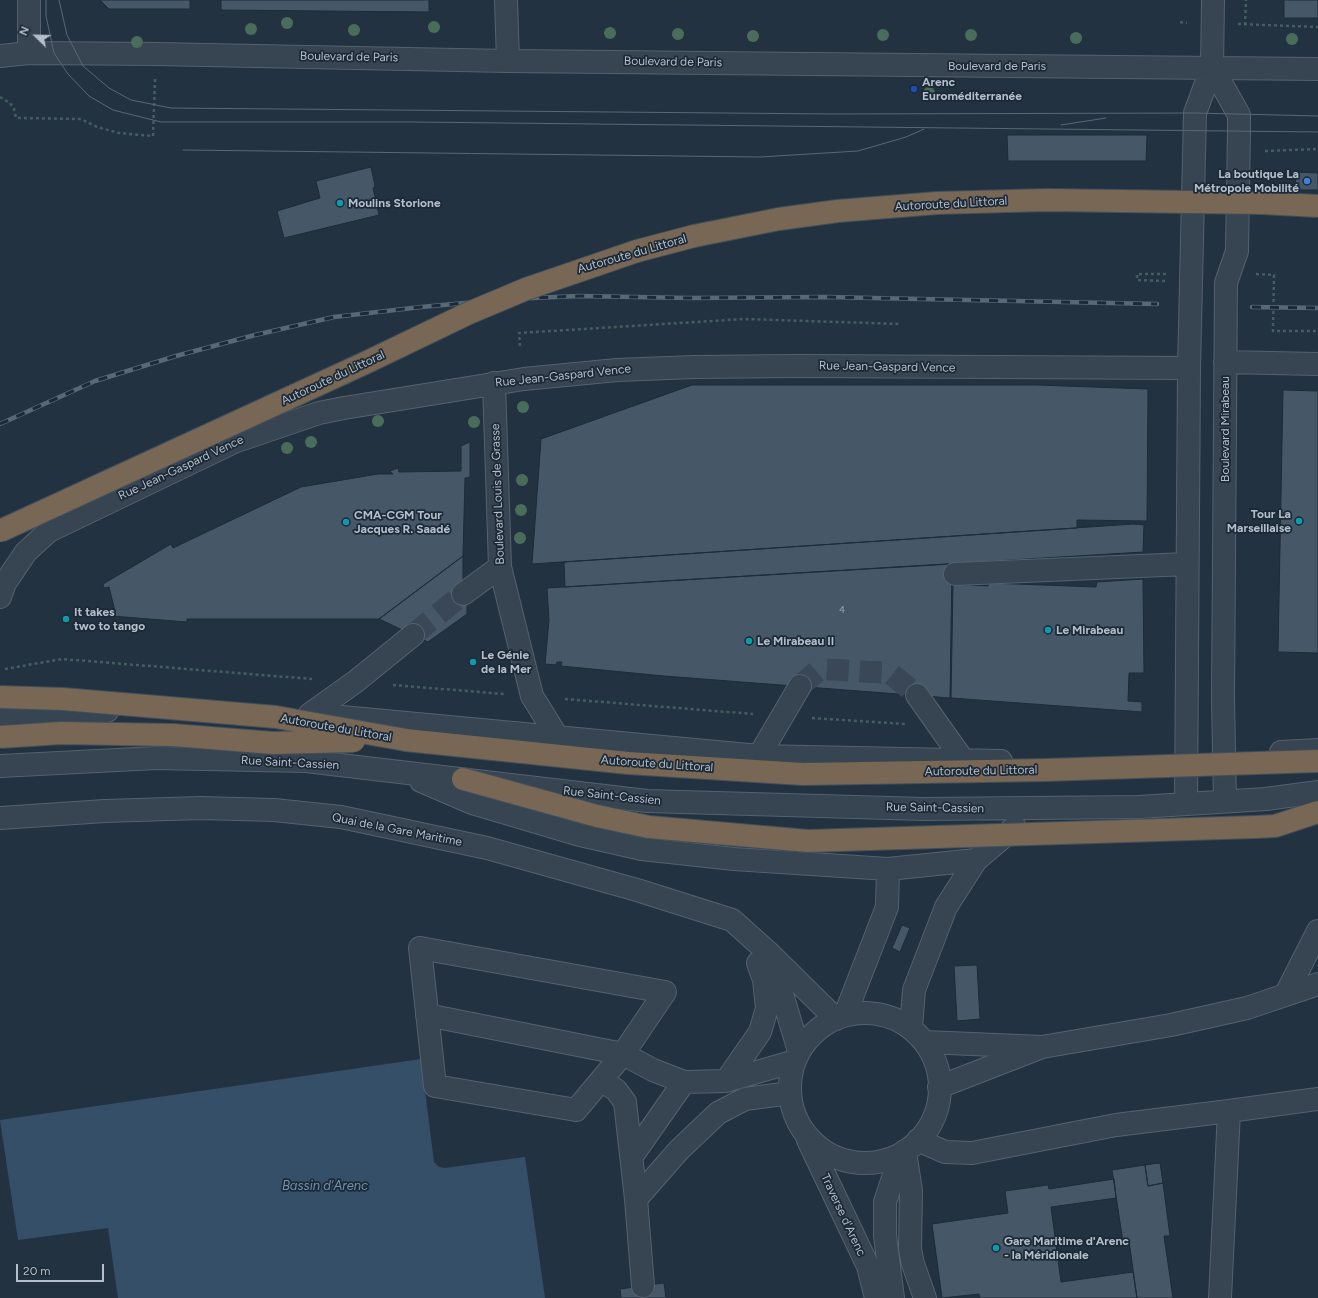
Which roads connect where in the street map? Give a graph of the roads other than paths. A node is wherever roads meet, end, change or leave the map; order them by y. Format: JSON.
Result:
{"nodes":[{"id":1,"x":29,"y":0,"type":"edge"},
{"id":2,"x":506,"y":0,"type":"edge"},
{"id":3,"x":1213,"y":0,"type":"edge"},
{"id":4,"x":29,"y":53,"type":"junction"},
{"id":5,"x":0,"y":56,"type":"edge"},
{"id":6,"x":508,"y":60,"type":"junction"},
{"id":7,"x":1212,"y":67,"type":"junction"},
{"id":8,"x":1318,"y":69,"type":"edge"},
{"id":9,"x":1318,"y":206,"type":"edge"},
{"id":10,"x":1225,"y":362,"type":"junction"},
{"id":11,"x":1318,"y":364,"type":"edge"},
{"id":12,"x":1189,"y":368,"type":"junction"},
{"id":13,"x":494,"y":383,"type":"junction"},
{"id":14,"x":0,"y":532,"type":"edge"},
{"id":15,"x":1187,"y":564,"type":"junction"},
{"id":16,"x":500,"y":567,"type":"junction"},
{"id":17,"x":955,"y":574,"type":"dead end"},
{"id":18,"x":463,"y":594,"type":"tunnel mouth"},
{"id":19,"x":0,"y":597,"type":"edge"},
{"id":20,"x":412,"y":635,"type":"tunnel mouth"},
{"id":21,"x":800,"y":686,"type":"tunnel mouth"},
{"id":22,"x":917,"y":695,"type":"tunnel mouth"},
{"id":23,"x":1,"y":706,"type":"edge"},
{"id":24,"x":310,"y":714,"type":"junction"},
{"id":25,"x":0,"y":737,"type":"edge"},
{"id":26,"x":558,"y":738,"type":"junction"},
{"id":27,"x":406,"y":740,"type":"junction"},
{"id":28,"x":1318,"y":750,"type":"edge"},
{"id":29,"x":1224,"y":754,"type":"junction"},
{"id":30,"x":1185,"y":755,"type":"junction"},
{"id":31,"x":759,"y":756,"type":"junction"},
{"id":32,"x":963,"y":760,"type":"junction"},
{"id":33,"x":1318,"y":761,"type":"edge"},
{"id":34,"x":5,"y":766,"type":"edge"},
{"id":35,"x":397,"y":771,"type":"junction"},
{"id":36,"x":463,"y":779,"type":"junction"},
{"id":37,"x":1318,"y":792,"type":"edge"},
{"id":38,"x":1225,"y":801,"type":"junction"},
{"id":39,"x":1186,"y":804,"type":"junction"},
{"id":40,"x":1036,"y":809,"type":"junction"},
{"id":41,"x":1318,"y":812,"type":"edge"},
{"id":42,"x":0,"y":818,"type":"edge"},
{"id":43,"x":976,"y":860,"type":"junction"},
{"id":44,"x":888,"y":869,"type":"junction"},
{"id":45,"x":1318,"y":931,"type":"edge"},
{"id":46,"x":748,"y":935,"type":"junction"},
{"id":47,"x":770,"y":954,"type":"junction"},
{"id":48,"x":1316,"y":982,"type":"edge"},
{"id":49,"x":1286,"y":994,"type":"junction"},
{"id":50,"x":427,"y":1015,"type":"junction"},
{"id":51,"x":841,"y":1017,"type":"junction"},
{"id":52,"x":918,"y":1036,"type":"junction"},
{"id":53,"x":1042,"y":1047,"type":"junction"},
{"id":54,"x":623,"y":1054,"type":"junction"},
{"id":55,"x":797,"y":1056,"type":"junction"},
{"id":56,"x":602,"y":1081,"type":"junction"},
{"id":57,"x":726,"y":1081,"type":"junction"},
{"id":58,"x":684,"y":1082,"type":"junction"},
{"id":59,"x":940,"y":1087,"type":"junction"},
{"id":60,"x":790,"y":1093,"type":"junction"},
{"id":61,"x":1318,"y":1099,"type":"edge"},
{"id":62,"x":1229,"y":1111,"type":"junction"},
{"id":63,"x":805,"y":1133,"type":"junction"},
{"id":64,"x":912,"y":1146,"type":"junction"},
{"id":65,"x":632,"y":1156,"type":"junction"},
{"id":66,"x":636,"y":1199,"type":"junction"},
{"id":67,"x":643,"y":1286,"type":"dead end"},
{"id":68,"x":877,"y":1293,"type":"edge"},
{"id":69,"x":893,"y":1298,"type":"edge"},
{"id":70,"x":925,"y":1298,"type":"edge"},
{"id":71,"x":1220,"y":1298,"type":"edge"}],
"edges":[{"from":1,"to":4,"type":"street"},
{"from":2,"to":6,"type":"street"},
{"from":3,"to":7,"type":"street"},
{"from":4,"to":5,"type":"street","name":"Boulevard de Paris"},
{"from":4,"to":6,"type":"street","name":"Boulevard de Paris"},
{"from":6,"to":7,"type":"street","name":"Boulevard de Paris"},
{"from":7,"to":8,"type":"street","name":"Boulevard de Paris"},
{"from":7,"to":10,"type":"street","name":"Boulevard Mirabeau"},
{"from":7,"to":12,"type":"street"},
{"from":9,"to":14,"type":"highway","name":"Autoroute du Littoral","bridge":true},
{"from":10,"to":11,"type":"street"},
{"from":10,"to":29,"type":"street","name":"Boulevard Mirabeau"},
{"from":12,"to":13,"type":"street","name":"Rue Jean-Gaspard Vence"},
{"from":12,"to":15,"type":"street"},
{"from":13,"to":16,"type":"street","name":"Boulevard Louis de Grasse"},
{"from":13,"to":19,"type":"street","name":"Rue Jean-Gaspard Vence"},
{"from":15,"to":17,"type":"street"},
{"from":15,"to":30,"type":"street"},
{"from":16,"to":18,"type":"street"},
{"from":16,"to":26,"type":"street","name":"Boulevard Louis de Grasse"},
{"from":20,"to":24,"type":"street"},
{"from":21,"to":31,"type":"street"},
{"from":22,"to":32,"type":"street"},
{"from":23,"to":24,"type":"street"},
{"from":23,"to":27,"type":"highway","name":"Autoroute du Littoral","bridge":true},
{"from":23,"to":34,"type":"street"},
{"from":24,"to":26,"type":"street"},
{"from":25,"to":27,"type":"highway","bridge":true},
{"from":26,"to":31,"type":"street"},
{"from":27,"to":33,"type":"highway","name":"Autoroute du Littoral","bridge":true},
{"from":28,"to":29,"type":"street"},
{"from":29,"to":30,"type":"street"},
{"from":29,"to":38,"type":"street","name":"Boulevard Mirabeau"},
{"from":30,"to":32,"type":"street"},
{"from":30,"to":39,"type":"street"},
{"from":31,"to":32,"type":"street"},
{"from":34,"to":35,"type":"street","name":"Rue Saint-Cassien"},
{"from":35,"to":36,"type":"street","name":"Rue Saint-Cassien"},
{"from":35,"to":44,"type":"street"},
{"from":36,"to":40,"type":"street","name":"Rue Saint-Cassien"},
{"from":36,"to":41,"type":"highway","bridge":true},
{"from":37,"to":38,"type":"street","name":"Rue Saint-Cassien"},
{"from":38,"to":39,"type":"street","name":"Rue Saint-Cassien"},
{"from":39,"to":40,"type":"street","name":"Rue Saint-Cassien"},
{"from":40,"to":43,"type":"street"},
{"from":42,"to":46,"type":"street","name":"Quai de la Gare Maritime"},
{"from":43,"to":44,"type":"street"},
{"from":43,"to":52,"type":"street"},
{"from":44,"to":51,"type":"street"},
{"from":45,"to":49,"type":"street"},
{"from":46,"to":47,"type":"street","name":"Quai de la Gare Maritime"},
{"from":46,"to":57,"type":"street"},
{"from":47,"to":51,"type":"street","name":"Quai de la Gare Maritime"},
{"from":47,"to":55,"type":"street"},
{"from":48,"to":49,"type":"street"},
{"from":49,"to":53,"type":"street"},
{"from":50,"to":54,"type":"street"},
{"from":50,"to":54,"type":"street"},
{"from":50,"to":56,"type":"street"},
{"from":51,"to":52,"type":"street"},
{"from":51,"to":55,"type":"street"},
{"from":52,"to":53,"type":"street"},
{"from":52,"to":59,"type":"street"},
{"from":53,"to":59,"type":"street"},
{"from":54,"to":56,"type":"street"},
{"from":54,"to":58,"type":"street"},
{"from":55,"to":57,"type":"street"},
{"from":55,"to":60,"type":"street"},
{"from":56,"to":65,"type":"street"},
{"from":57,"to":58,"type":"street"},
{"from":58,"to":65,"type":"street"},
{"from":59,"to":64,"type":"street"},
{"from":60,"to":63,"type":"street"},
{"from":60,"to":66,"type":"street"},
{"from":61,"to":62,"type":"street"},
{"from":62,"to":64,"type":"street"},
{"from":62,"to":71,"type":"street"},
{"from":63,"to":64,"type":"street"},
{"from":63,"to":68,"type":"street","name":"Traverse d'Arenc"},
{"from":64,"to":69,"type":"street"},
{"from":64,"to":70,"type":"street"},
{"from":65,"to":66,"type":"street"},
{"from":66,"to":67,"type":"street"}]}
